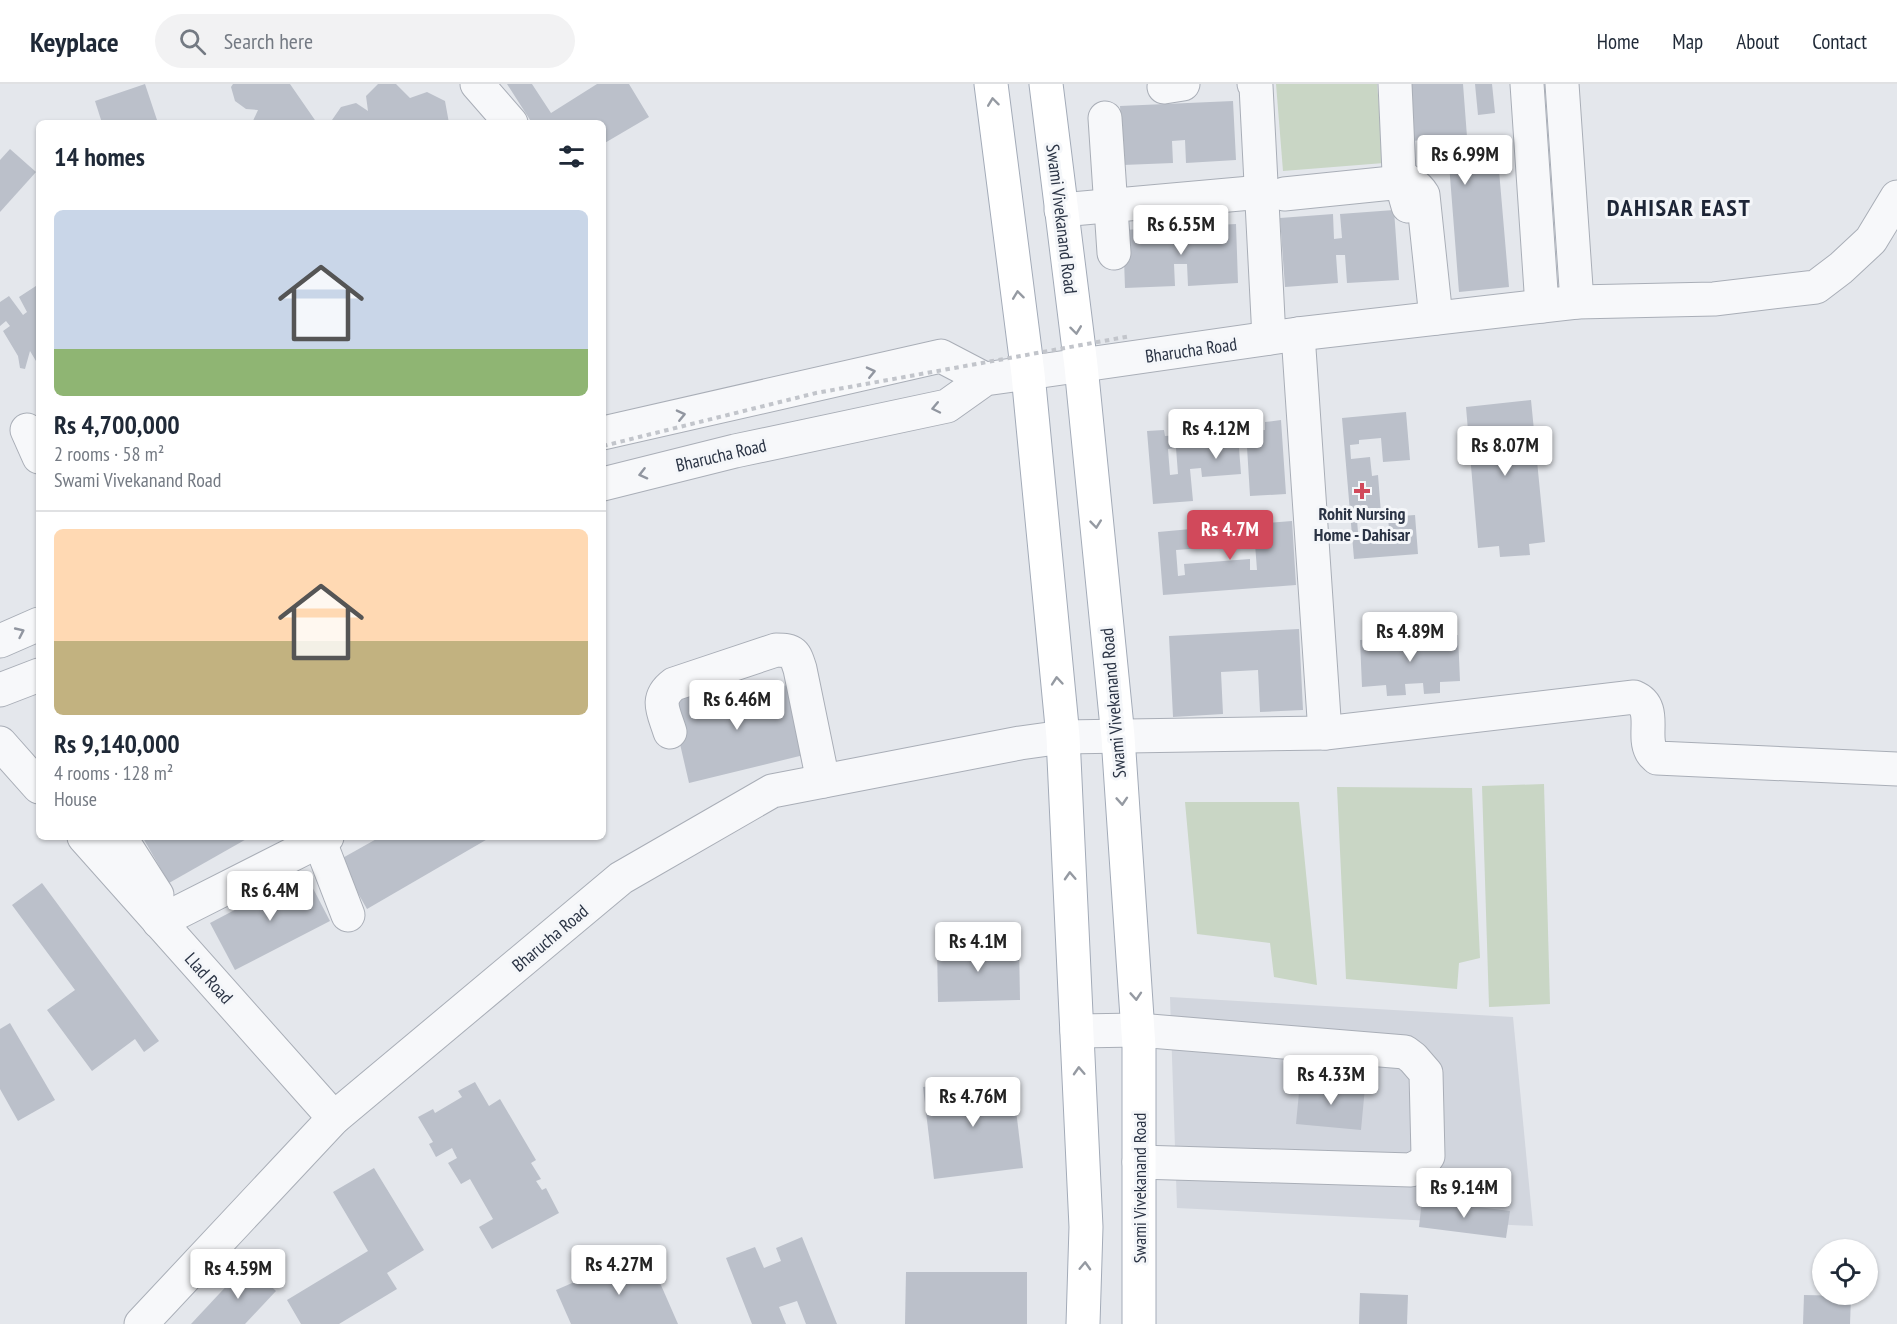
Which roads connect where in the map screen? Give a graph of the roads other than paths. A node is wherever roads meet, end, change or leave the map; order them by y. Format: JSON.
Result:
{"nodes":[{"id":1,"x":477,"y":84,"type":"edge"},
{"id":2,"x":991,"y":84,"type":"edge"},
{"id":3,"x":1046,"y":84,"type":"edge"},
{"id":4,"x":1254,"y":84,"type":"edge"},
{"id":5,"x":1395,"y":84,"type":"edge"},
{"id":6,"x":1527,"y":84,"type":"edge"},
{"id":7,"x":1562,"y":84,"type":"edge"},
{"id":8,"x":1105,"y":118,"type":"dead end"},
{"id":9,"x":508,"y":120,"type":"edge"},
{"id":10,"x":1273,"y":193,"type":"junction"},
{"id":11,"x":1897,"y":197,"type":"edge"},
{"id":12,"x":1111,"y":206,"type":"junction"},
{"id":13,"x":1061,"y":210,"type":"junction"},
{"id":14,"x":1427,"y":233,"type":"junction"},
{"id":15,"x":1114,"y":253,"type":"dead end"},
{"id":16,"x":1577,"y":302,"type":"junction"},
{"id":17,"x":1542,"y":306,"type":"junction"},
{"id":18,"x":1436,"y":318,"type":"junction"},
{"id":19,"x":1284,"y":336,"type":"junction"},
{"id":20,"x":1081,"y":366,"type":"junction"},
{"id":21,"x":1028,"y":374,"type":"junction"},
{"id":22,"x":985,"y":379,"type":"junction"},
{"id":23,"x":606,"y":432,"type":"edge"},
{"id":24,"x":606,"y":483,"type":"edge"},
{"id":25,"x":36,"y":625,"type":"edge"},
{"id":26,"x":0,"y":641,"type":"edge"},
{"id":27,"x":36,"y":676,"type":"edge"},
{"id":28,"x":0,"y":690,"type":"edge"},
{"id":29,"x":670,"y":732,"type":"dead end"},
{"id":30,"x":1325,"y":733,"type":"junction"},
{"id":31,"x":1063,"y":737,"type":"junction"},
{"id":32,"x":1118,"y":737,"type":"junction"},
{"id":33,"x":0,"y":743,"type":"edge"},
{"id":34,"x":1897,"y":769,"type":"edge"},
{"id":35,"x":823,"y":781,"type":"junction"},
{"id":36,"x":36,"y":784,"type":"edge"},
{"id":37,"x":87,"y":840,"type":"edge"},
{"id":38,"x":122,"y":840,"type":"edge"},
{"id":39,"x":317,"y":840,"type":"edge"},
{"id":40,"x":322,"y":840,"type":"edge"},
{"id":41,"x":348,"y":915,"type":"dead end"},
{"id":42,"x":165,"y":919,"type":"junction"},
{"id":43,"x":1138,"y":1030,"type":"junction"},
{"id":44,"x":1077,"y":1031,"type":"junction"},
{"id":45,"x":334,"y":1118,"type":"junction"},
{"id":46,"x":1139,"y":1162,"type":"junction"},
{"id":47,"x":141,"y":1324,"type":"edge"},
{"id":48,"x":1083,"y":1324,"type":"edge"},
{"id":49,"x":1139,"y":1324,"type":"edge"}],
"edges":[{"from":1,"to":9,"type":"street"},
{"from":21,"to":2,"type":"main road","one_way":true},
{"from":3,"to":13,"type":"main road","name":"Swami Vivekanand Road"},
{"from":4,"to":10,"type":"street"},
{"from":5,"to":14,"type":"street"},
{"from":6,"to":17,"type":"street"},
{"from":7,"to":16,"type":"street"},
{"from":8,"to":12,"type":"street"},
{"from":10,"to":12,"type":"street"},
{"from":10,"to":14,"type":"street"},
{"from":10,"to":19,"type":"street"},
{"from":11,"to":16,"type":"street","name":"Bharucha Road"},
{"from":12,"to":13,"type":"street"},
{"from":12,"to":15,"type":"street"},
{"from":13,"to":20,"type":"main road","name":"Swami Vivekanand Road","one_way":true},
{"from":14,"to":18,"type":"street"},
{"from":16,"to":17,"type":"street","name":"Bharucha Road"},
{"from":17,"to":18,"type":"street","name":"Bharucha Road"},
{"from":18,"to":19,"type":"street","name":"Bharucha Road"},
{"from":19,"to":20,"type":"street","name":"Bharucha Road"},
{"from":19,"to":30,"type":"street"},
{"from":20,"to":21,"type":"street","name":"Bharucha Road"},
{"from":20,"to":32,"type":"main road","name":"Swami Vivekanand Road","one_way":true},
{"from":21,"to":22,"type":"street","name":"Bharucha Road"},
{"from":31,"to":21,"type":"main road","one_way":true},
{"from":23,"to":22,"type":"street","one_way":true},
{"from":22,"to":24,"type":"street","name":"Bharucha Road","one_way":true},
{"from":26,"to":25,"type":"street","one_way":true},
{"from":27,"to":28,"type":"street"},
{"from":29,"to":35,"type":"street"},
{"from":30,"to":32,"type":"street","name":"Bharucha Road"},
{"from":30,"to":34,"type":"street","name":"Bharucha Road"},
{"from":31,"to":32,"type":"street","name":"Bharucha Road"},
{"from":31,"to":35,"type":"street","name":"Bharucha Road"},
{"from":44,"to":31,"type":"main road","one_way":true},
{"from":32,"to":43,"type":"main road","name":"Swami Vivekanand Road","one_way":true},
{"from":33,"to":36,"type":"street"},
{"from":35,"to":45,"type":"street","name":"Bharucha Road"},
{"from":37,"to":42,"type":"street","name":"Llad Road"},
{"from":38,"to":42,"type":"street"},
{"from":39,"to":42,"type":"street"},
{"from":40,"to":41,"type":"street"},
{"from":42,"to":45,"type":"street","name":"Llad Road"},
{"from":43,"to":44,"type":"street"},
{"from":43,"to":46,"type":"main road","name":"Swami Vivekanand Road"},
{"from":43,"to":46,"type":"street"},
{"from":48,"to":44,"type":"main road","one_way":true},
{"from":45,"to":47,"type":"street","name":"Bharucha Road"},
{"from":46,"to":49,"type":"main road","name":"Swami Vivekanand Road"}]}
